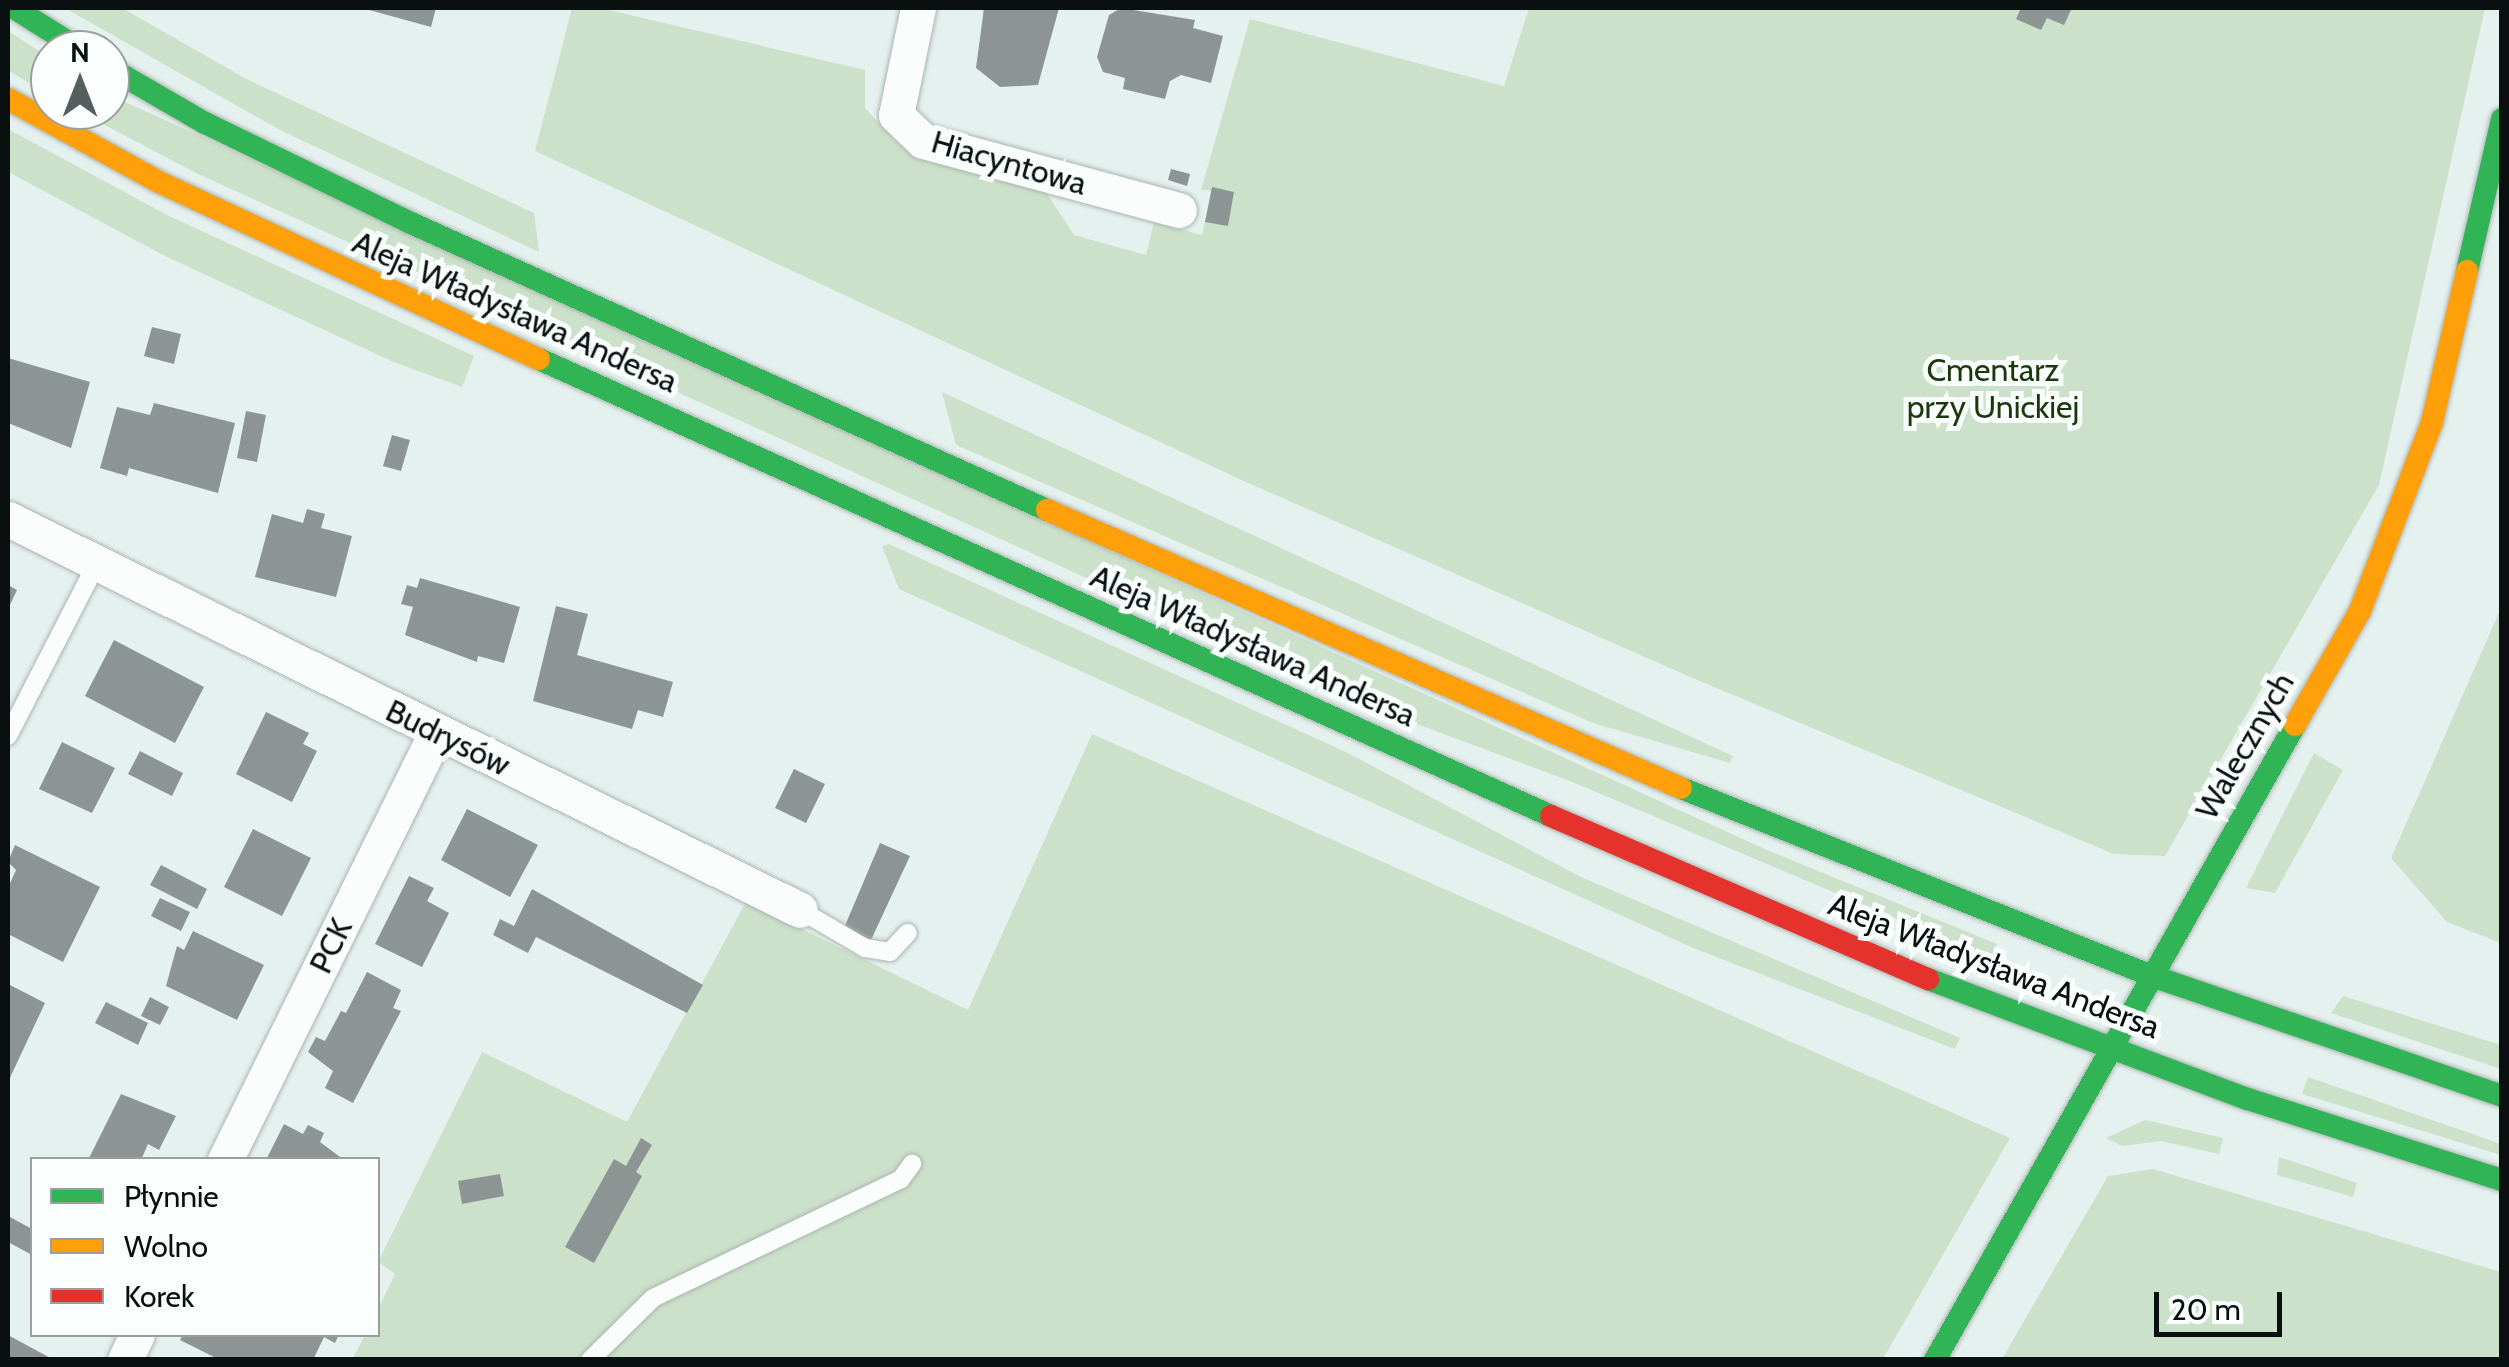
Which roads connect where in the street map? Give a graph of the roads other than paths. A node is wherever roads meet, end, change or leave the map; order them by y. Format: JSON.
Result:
{"nodes":[{"id":1,"x":14,"y":8,"type":"edge"},
{"id":2,"x":918,"y":8,"type":"edge"},
{"id":3,"x":49,"y":30,"type":"edge"},
{"id":4,"x":130,"y":80,"type":"edge"},
{"id":5,"x":8,"y":99,"type":"edge"},
{"id":6,"x":2502,"y":119,"type":"edge"},
{"id":7,"x":1179,"y":210,"type":"dead end"},
{"id":8,"x":8,"y":519,"type":"edge"},
{"id":9,"x":97,"y":564,"type":"junction"},
{"id":10,"x":436,"y":733,"type":"junction"},
{"id":11,"x":8,"y":736,"type":"edge"},
{"id":12,"x":800,"y":910,"type":"joint"},
{"id":13,"x":908,"y":933,"type":"dead end"},
{"id":14,"x":2152,"y":976,"type":"junction"},
{"id":15,"x":2112,"y":1048,"type":"junction"},
{"id":16,"x":2502,"y":1096,"type":"edge"},
{"id":17,"x":226,"y":1157,"type":"edge"},
{"id":18,"x":912,"y":1164,"type":"dead end"},
{"id":19,"x":2502,"y":1180,"type":"edge"},
{"id":20,"x":136,"y":1337,"type":"edge"},
{"id":21,"x":125,"y":1360,"type":"edge"},
{"id":22,"x":590,"y":1360,"type":"edge"},
{"id":23,"x":1936,"y":1360,"type":"edge"}],
"edges":[{"from":1,"to":3,"type":"main road"},
{"from":2,"to":7,"type":"street","name":"Hiacyntowa"},
{"from":4,"to":14,"type":"main road","name":"Aleja Władysława Andersa"},
{"from":5,"to":15,"type":"main road","name":"Aleja Władysława Andersa"},
{"from":6,"to":14,"type":"main road","name":"Walecznych"},
{"from":8,"to":9,"type":"street","name":"Budrysów"},
{"from":9,"to":10,"type":"street","name":"Budrysów"},
{"from":9,"to":11,"type":"lane"},
{"from":10,"to":12,"type":"street","name":"Budrysów"},
{"from":10,"to":17,"type":"street","name":"PCK"},
{"from":12,"to":13,"type":"lane"},
{"from":14,"to":15,"type":"main road","name":"Walecznych"},
{"from":14,"to":16,"type":"main road","name":"Aleja Władysława Andersa"},
{"from":15,"to":19,"type":"main road","name":"Aleja Władysława Andersa"},
{"from":15,"to":23,"type":"main road","name":"Walecznych"},
{"from":18,"to":22,"type":"lane"},
{"from":20,"to":21,"type":"street"}]}
